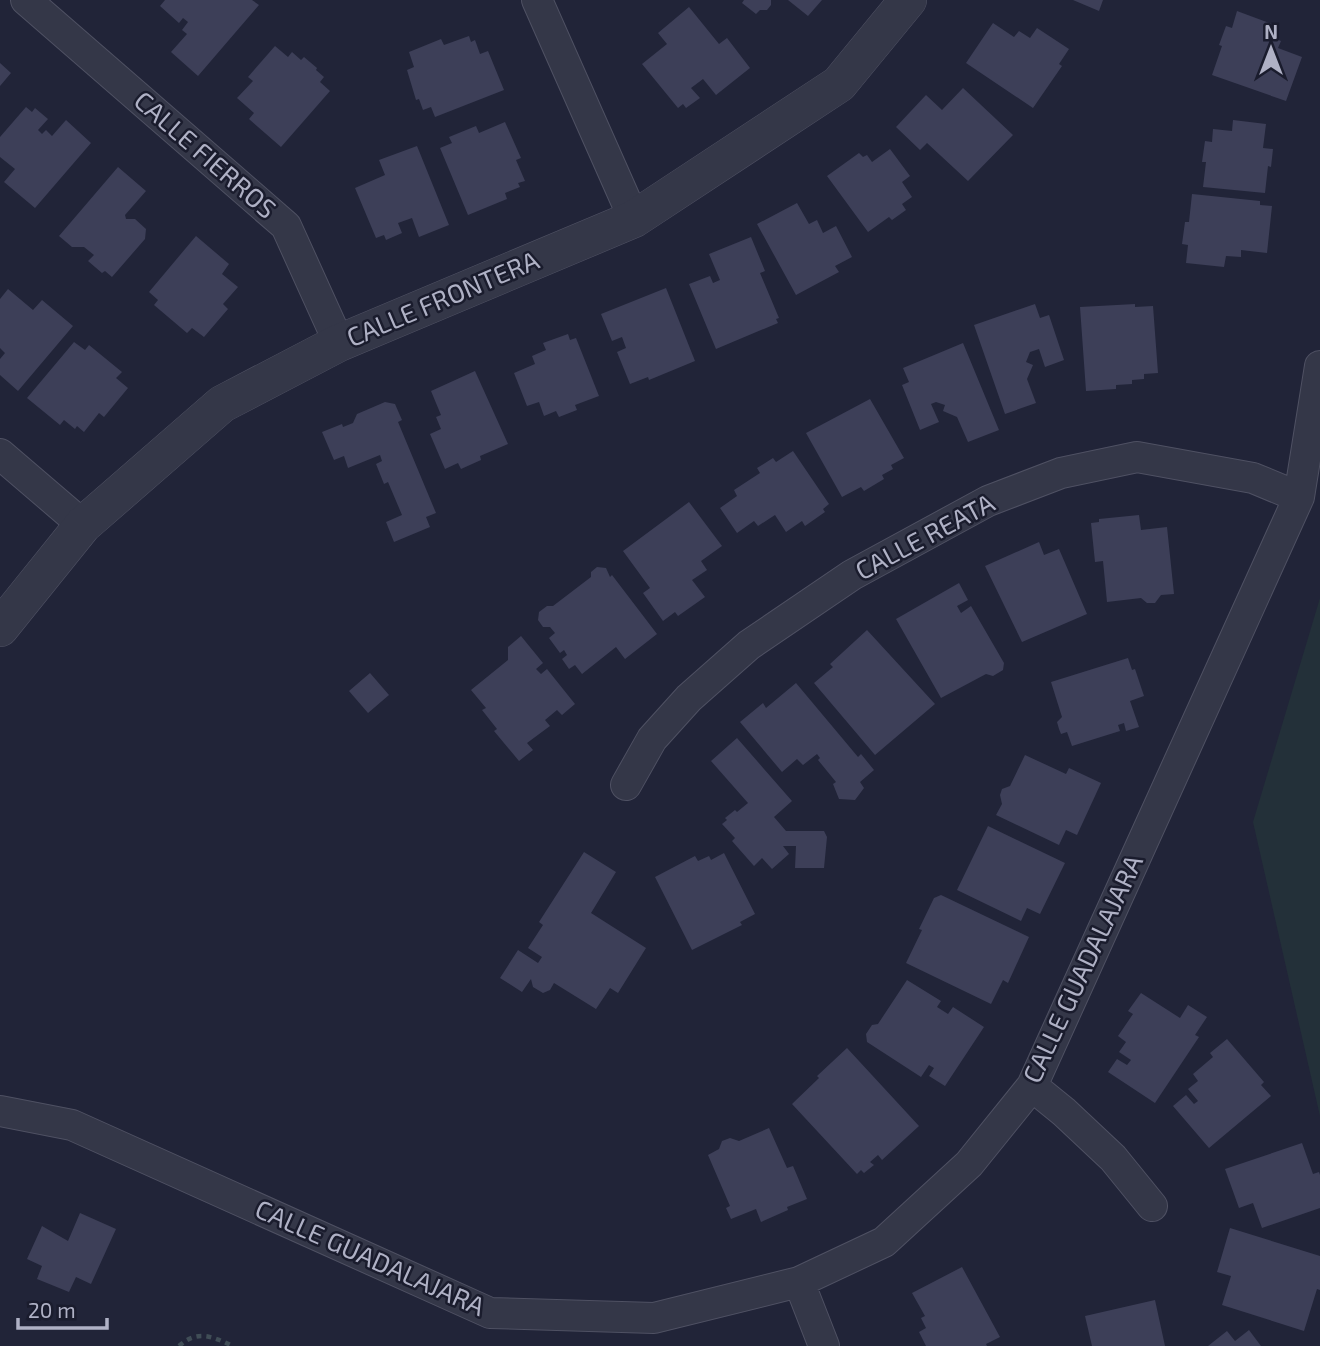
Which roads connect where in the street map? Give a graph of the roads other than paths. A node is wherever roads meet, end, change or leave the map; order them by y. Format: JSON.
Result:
{"nodes":[{"id":1,"x":26,"y":0,"type":"edge"},
{"id":2,"x":537,"y":0,"type":"edge"},
{"id":3,"x":908,"y":0,"type":"edge"},
{"id":4,"x":634,"y":219,"type":"junction"},
{"id":5,"x":339,"y":343,"type":"junction"},
{"id":6,"x":1320,"y":366,"type":"edge"},
{"id":7,"x":0,"y":454,"type":"edge"},
{"id":8,"x":1299,"y":497,"type":"junction"},
{"id":9,"x":83,"y":525,"type":"junction"},
{"id":10,"x":0,"y":628,"type":"edge"},
{"id":11,"x":626,"y":785,"type":"dead end"},
{"id":12,"x":1032,"y":1086,"type":"junction"},
{"id":13,"x":0,"y":1111,"type":"edge"},
{"id":14,"x":1152,"y":1206,"type":"dead end"},
{"id":15,"x":799,"y":1282,"type":"junction"},
{"id":16,"x":824,"y":1346,"type":"edge"}],
"edges":[{"from":1,"to":5,"type":"street","name":"CALLE FIERROS"},
{"from":2,"to":4,"type":"street"},
{"from":3,"to":4,"type":"street","name":"CALLE FRONTERA"},
{"from":4,"to":5,"type":"street","name":"CALLE FRONTERA"},
{"from":5,"to":9,"type":"street","name":"CALLE FRONTERA"},
{"from":6,"to":8,"type":"street","name":"CALLE GUADALAJARA"},
{"from":7,"to":9,"type":"street"},
{"from":8,"to":11,"type":"street","name":"CALLE REATA"},
{"from":8,"to":12,"type":"street","name":"CALLE GUADALAJARA"},
{"from":9,"to":10,"type":"street","name":"CALLE FRONTERA"},
{"from":12,"to":14,"type":"street"},
{"from":12,"to":15,"type":"street","name":"CALLE GUADALAJARA"},
{"from":13,"to":15,"type":"street","name":"CALLE GUADALAJARA"},
{"from":15,"to":16,"type":"street"}]}
